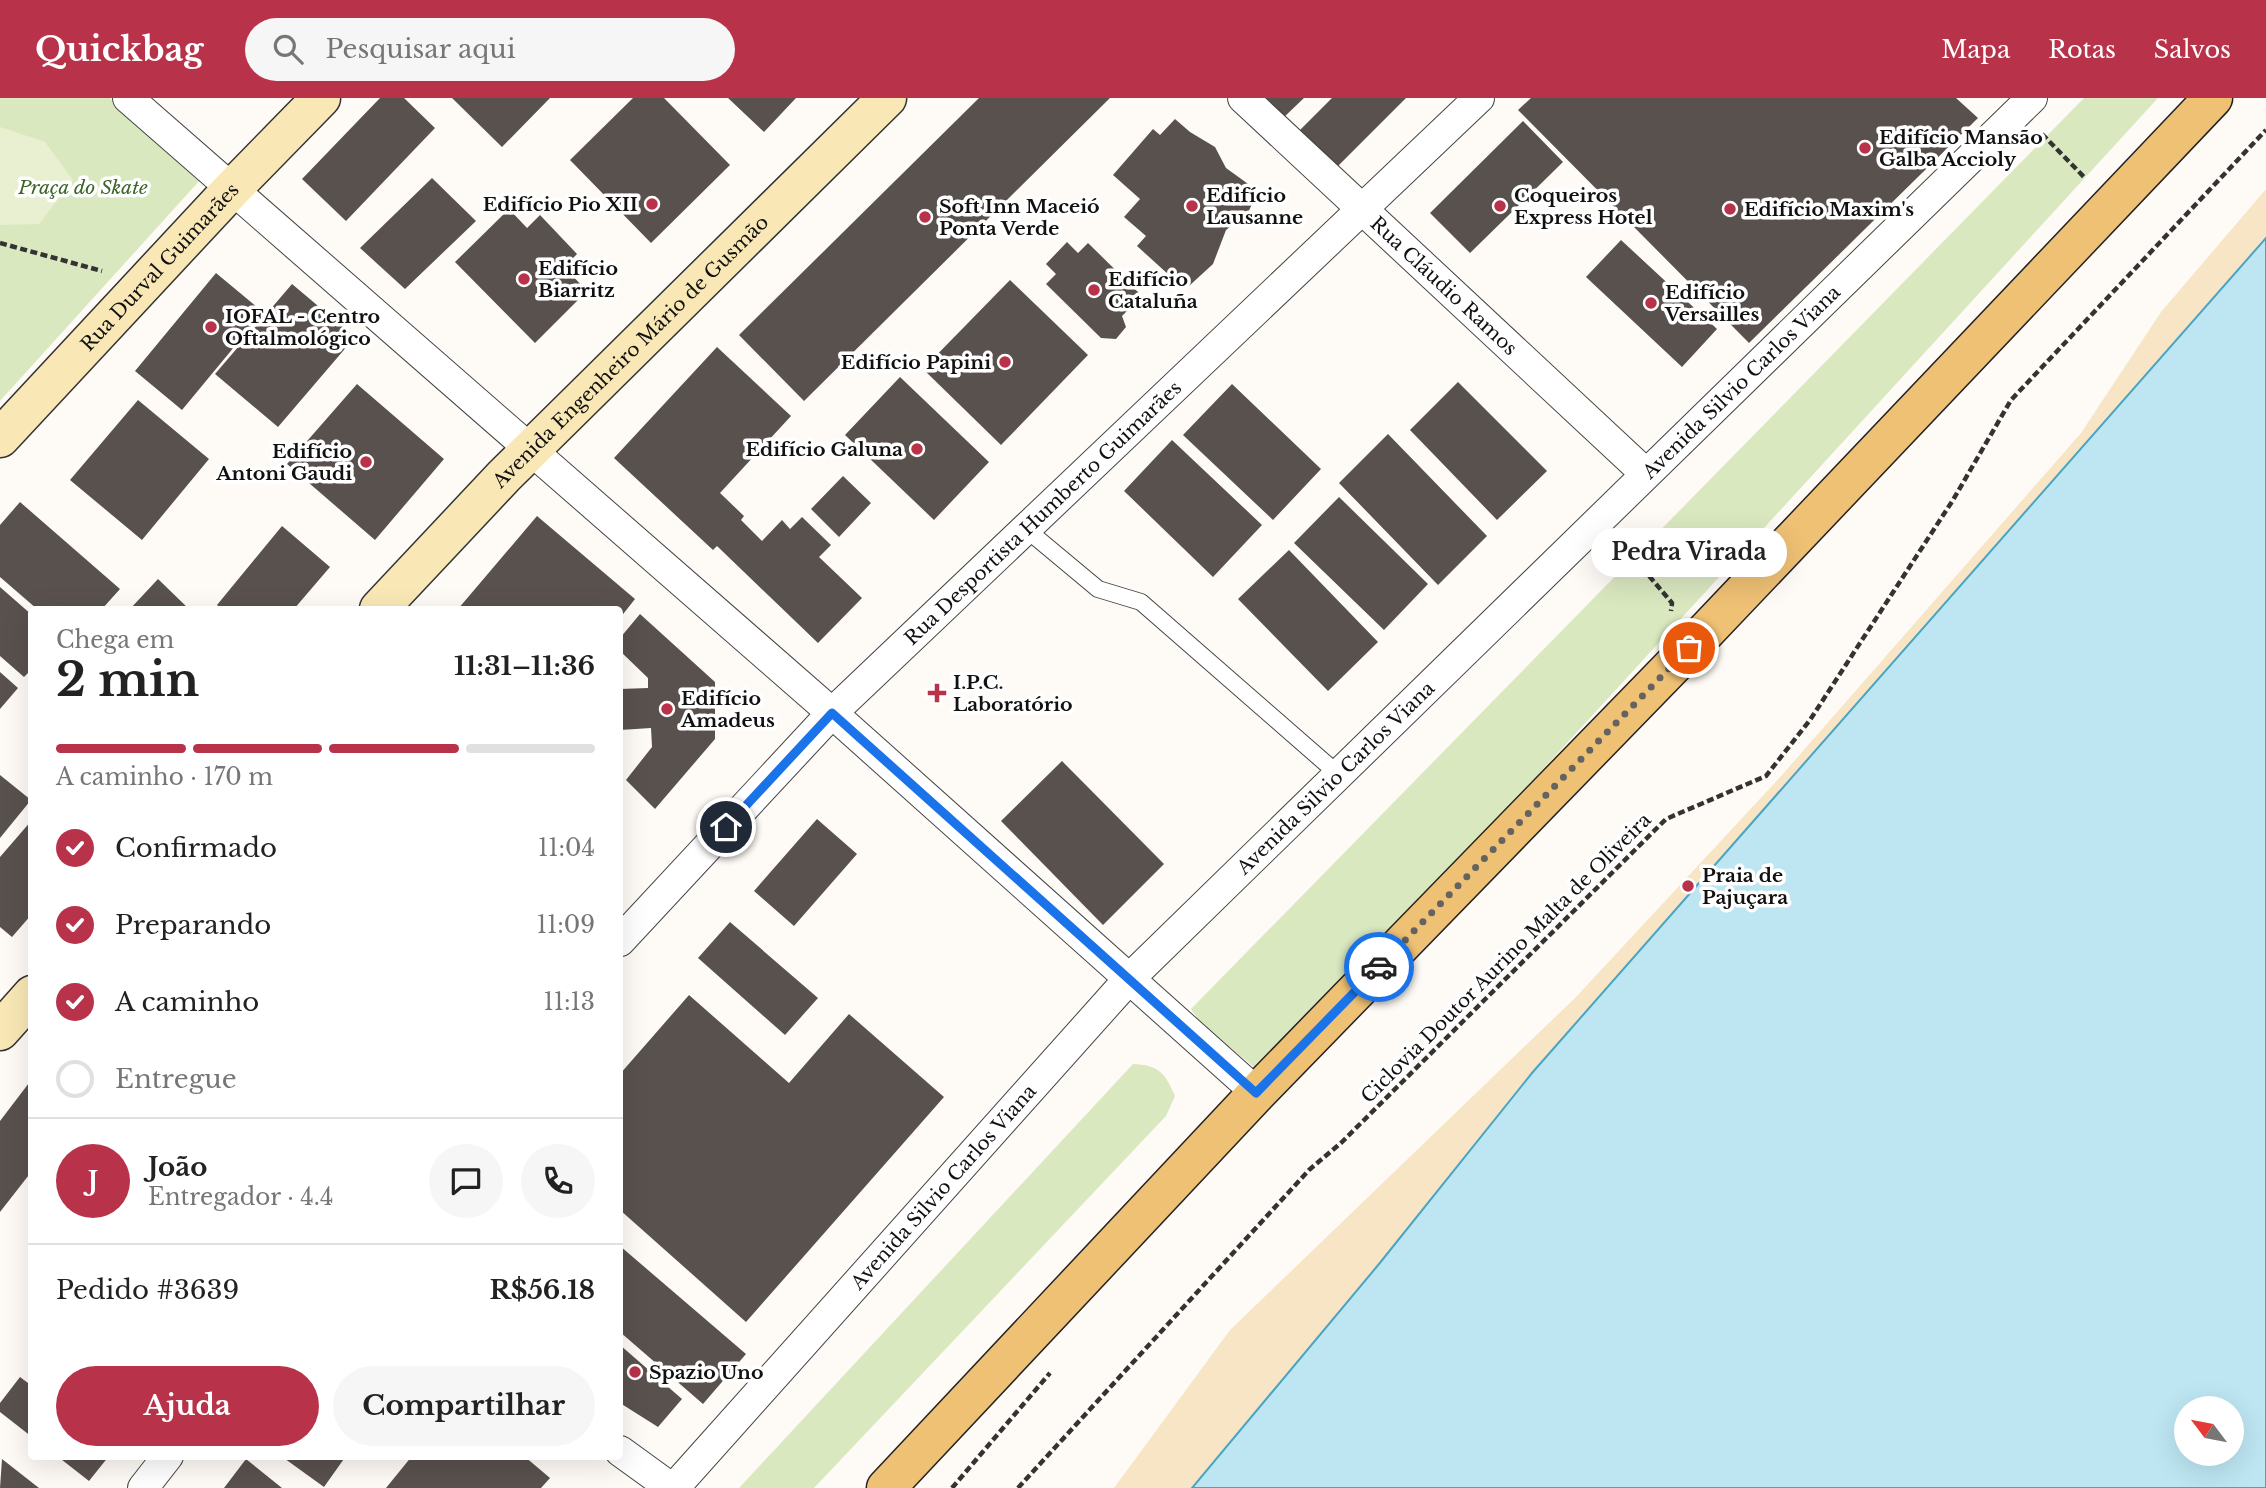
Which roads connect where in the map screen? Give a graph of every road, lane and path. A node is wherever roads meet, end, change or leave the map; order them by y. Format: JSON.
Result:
{"nodes":[{"id":1,"x":128,"y":98,"type":"edge"},
{"id":2,"x":321,"y":98,"type":"edge"},
{"id":3,"x":887,"y":98,"type":"edge"},
{"id":4,"x":1243,"y":98,"type":"edge"},
{"id":5,"x":1479,"y":98,"type":"edge"},
{"id":6,"x":2213,"y":98,"type":"edge"},
{"id":7,"x":2026,"y":104,"type":"edge"},
{"id":8,"x":2266,"y":130,"type":"edge"},
{"id":9,"x":232,"y":189,"type":"junction"},
{"id":10,"x":2112,"y":205,"type":"junction"},
{"id":11,"x":1362,"y":211,"type":"junction"},
{"id":12,"x":0,"y":243,"type":"edge"},
{"id":13,"x":144,"y":283,"type":"junction"},
{"id":14,"x":0,"y":438,"type":"edge"},
{"id":15,"x":532,"y":451,"type":"junction"},
{"id":16,"x":1645,"y":473,"type":"junction"},
{"id":17,"x":1600,"y":520,"type":"junction"},
{"id":18,"x":1026,"y":529,"type":"junction"},
{"id":19,"x":382,"y":606,"type":"edge"},
{"id":20,"x":1671,"y":616,"type":"dead end"},
{"id":21,"x":832,"y":713,"type":"junction"},
{"id":22,"x":1338,"y":774,"type":"junction"},
{"id":23,"x":623,"y":938,"type":"edge"},
{"id":24,"x":1128,"y":980,"type":"junction"},
{"id":25,"x":1256,"y":1093,"type":"junction"},
{"id":26,"x":623,"y":1453,"type":"edge"},
{"id":27,"x":165,"y":1460,"type":"edge"},
{"id":28,"x":143,"y":1488,"type":"edge"},
{"id":29,"x":672,"y":1488,"type":"edge"},
{"id":30,"x":886,"y":1488,"type":"edge"},
{"id":31,"x":1018,"y":1488,"type":"edge"}],
"edges":[{"from":1,"to":9,"type":"street"},
{"from":2,"to":9,"type":"street","name":"Rua Durval Guimarães"},
{"from":3,"to":15,"type":"street","name":"Avenida Engenheiro Mário de Gusmão"},
{"from":4,"to":11,"type":"street","name":"Rua Cláudio Ramos"},
{"from":5,"to":11,"type":"street","name":"Rua Desportista Humberto Guimarães"},
{"from":6,"to":10,"type":"main road"},
{"from":7,"to":10,"type":"path"},
{"from":7,"to":16,"type":"street","name":"Avenida Silvio Carlos Viana"},
{"from":8,"to":31,"type":"path","name":"Ciclovia Doutor Aurino Malta de Oliveira"},
{"from":9,"to":13,"type":"street","name":"Rua Durval Guimarães"},
{"from":9,"to":15,"type":"street"},
{"from":10,"to":25,"type":"main road"},
{"from":11,"to":16,"type":"street","name":"Rua Cláudio Ramos"},
{"from":11,"to":18,"type":"street","name":"Rua Desportista Humberto Guimarães"},
{"from":12,"to":13,"type":"path"},
{"from":13,"to":14,"type":"street","name":"Rua Durval Guimarães"},
{"from":15,"to":19,"type":"street","name":"Avenida Engenheiro Mário de Gusmão"},
{"from":15,"to":21,"type":"street"},
{"from":16,"to":17,"type":"street","name":"Avenida Silvio Carlos Viana"},
{"from":17,"to":20,"type":"path"},
{"from":17,"to":22,"type":"street","name":"Avenida Silvio Carlos Viana"},
{"from":18,"to":21,"type":"street","name":"Rua Desportista Humberto Guimarães"},
{"from":18,"to":22,"type":"lane"},
{"from":21,"to":23,"type":"street","name":"Rua Desportista Humberto Guimarães"},
{"from":21,"to":24,"type":"street"},
{"from":22,"to":24,"type":"street","name":"Avenida Silvio Carlos Viana"},
{"from":24,"to":25,"type":"street"},
{"from":24,"to":29,"type":"street","name":"Avenida Silvio Carlos Viana"},
{"from":25,"to":30,"type":"main road"},
{"from":26,"to":29,"type":"street"},
{"from":27,"to":28,"type":"street"}]}
